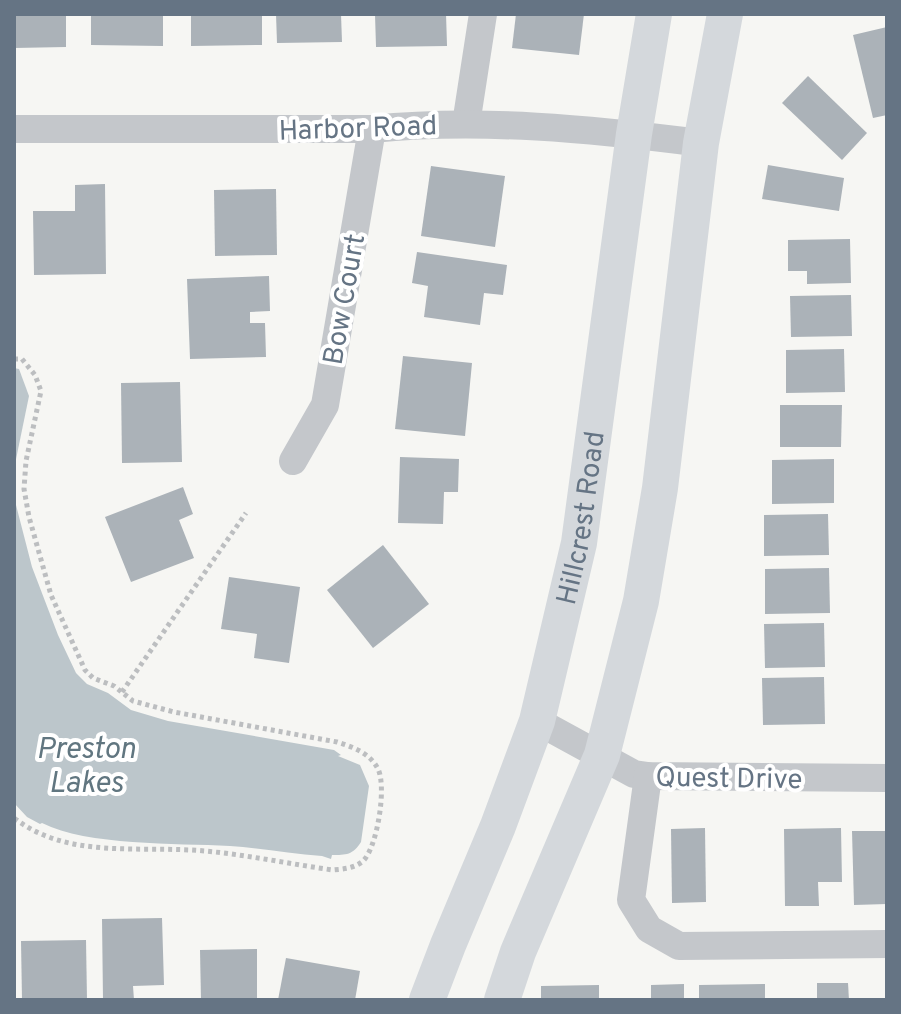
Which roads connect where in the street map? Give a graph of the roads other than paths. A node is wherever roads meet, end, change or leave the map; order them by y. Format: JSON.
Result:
{"nodes":[{"id":1,"x":483,"y":14,"type":"edge"},
{"id":2,"x":654,"y":14,"type":"edge"},
{"id":3,"x":725,"y":14,"type":"edge"},
{"id":4,"x":466,"y":124,"type":"junction"},
{"id":5,"x":14,"y":129,"type":"edge"},
{"id":6,"x":372,"y":129,"type":"junction"},
{"id":7,"x":634,"y":134,"type":"junction"},
{"id":8,"x":701,"y":143,"type":"junction"},
{"id":9,"x":293,"y":461,"type":"dead end"},
{"id":10,"x":537,"y":721,"type":"junction"},
{"id":11,"x":602,"y":755,"type":"junction"},
{"id":12,"x":648,"y":776,"type":"junction"},
{"id":13,"x":887,"y":778,"type":"edge"},
{"id":14,"x":887,"y":944,"type":"edge"},
{"id":15,"x":427,"y":1000,"type":"edge"},
{"id":16,"x":502,"y":1000,"type":"edge"}],
"edges":[{"from":1,"to":4,"type":"street"},
{"from":2,"to":7,"type":"main road","name":"Hillcrest Road"},
{"from":3,"to":8,"type":"main road"},
{"from":4,"to":6,"type":"street","name":"Harbor Road"},
{"from":4,"to":7,"type":"street","name":"Harbor Road"},
{"from":5,"to":6,"type":"street","name":"Harbor Road"},
{"from":6,"to":9,"type":"street","name":"Bow Court"},
{"from":7,"to":8,"type":"street","name":"Harbor Road"},
{"from":7,"to":10,"type":"main road","name":"Hillcrest Road"},
{"from":8,"to":11,"type":"main road"},
{"from":10,"to":11,"type":"street","name":"Quest Drive"},
{"from":10,"to":15,"type":"main road","name":"Hillcrest Road"},
{"from":11,"to":12,"type":"street","name":"Quest Drive"},
{"from":11,"to":16,"type":"main road"},
{"from":12,"to":13,"type":"street","name":"Quest Drive"},
{"from":12,"to":14,"type":"street"}]}
